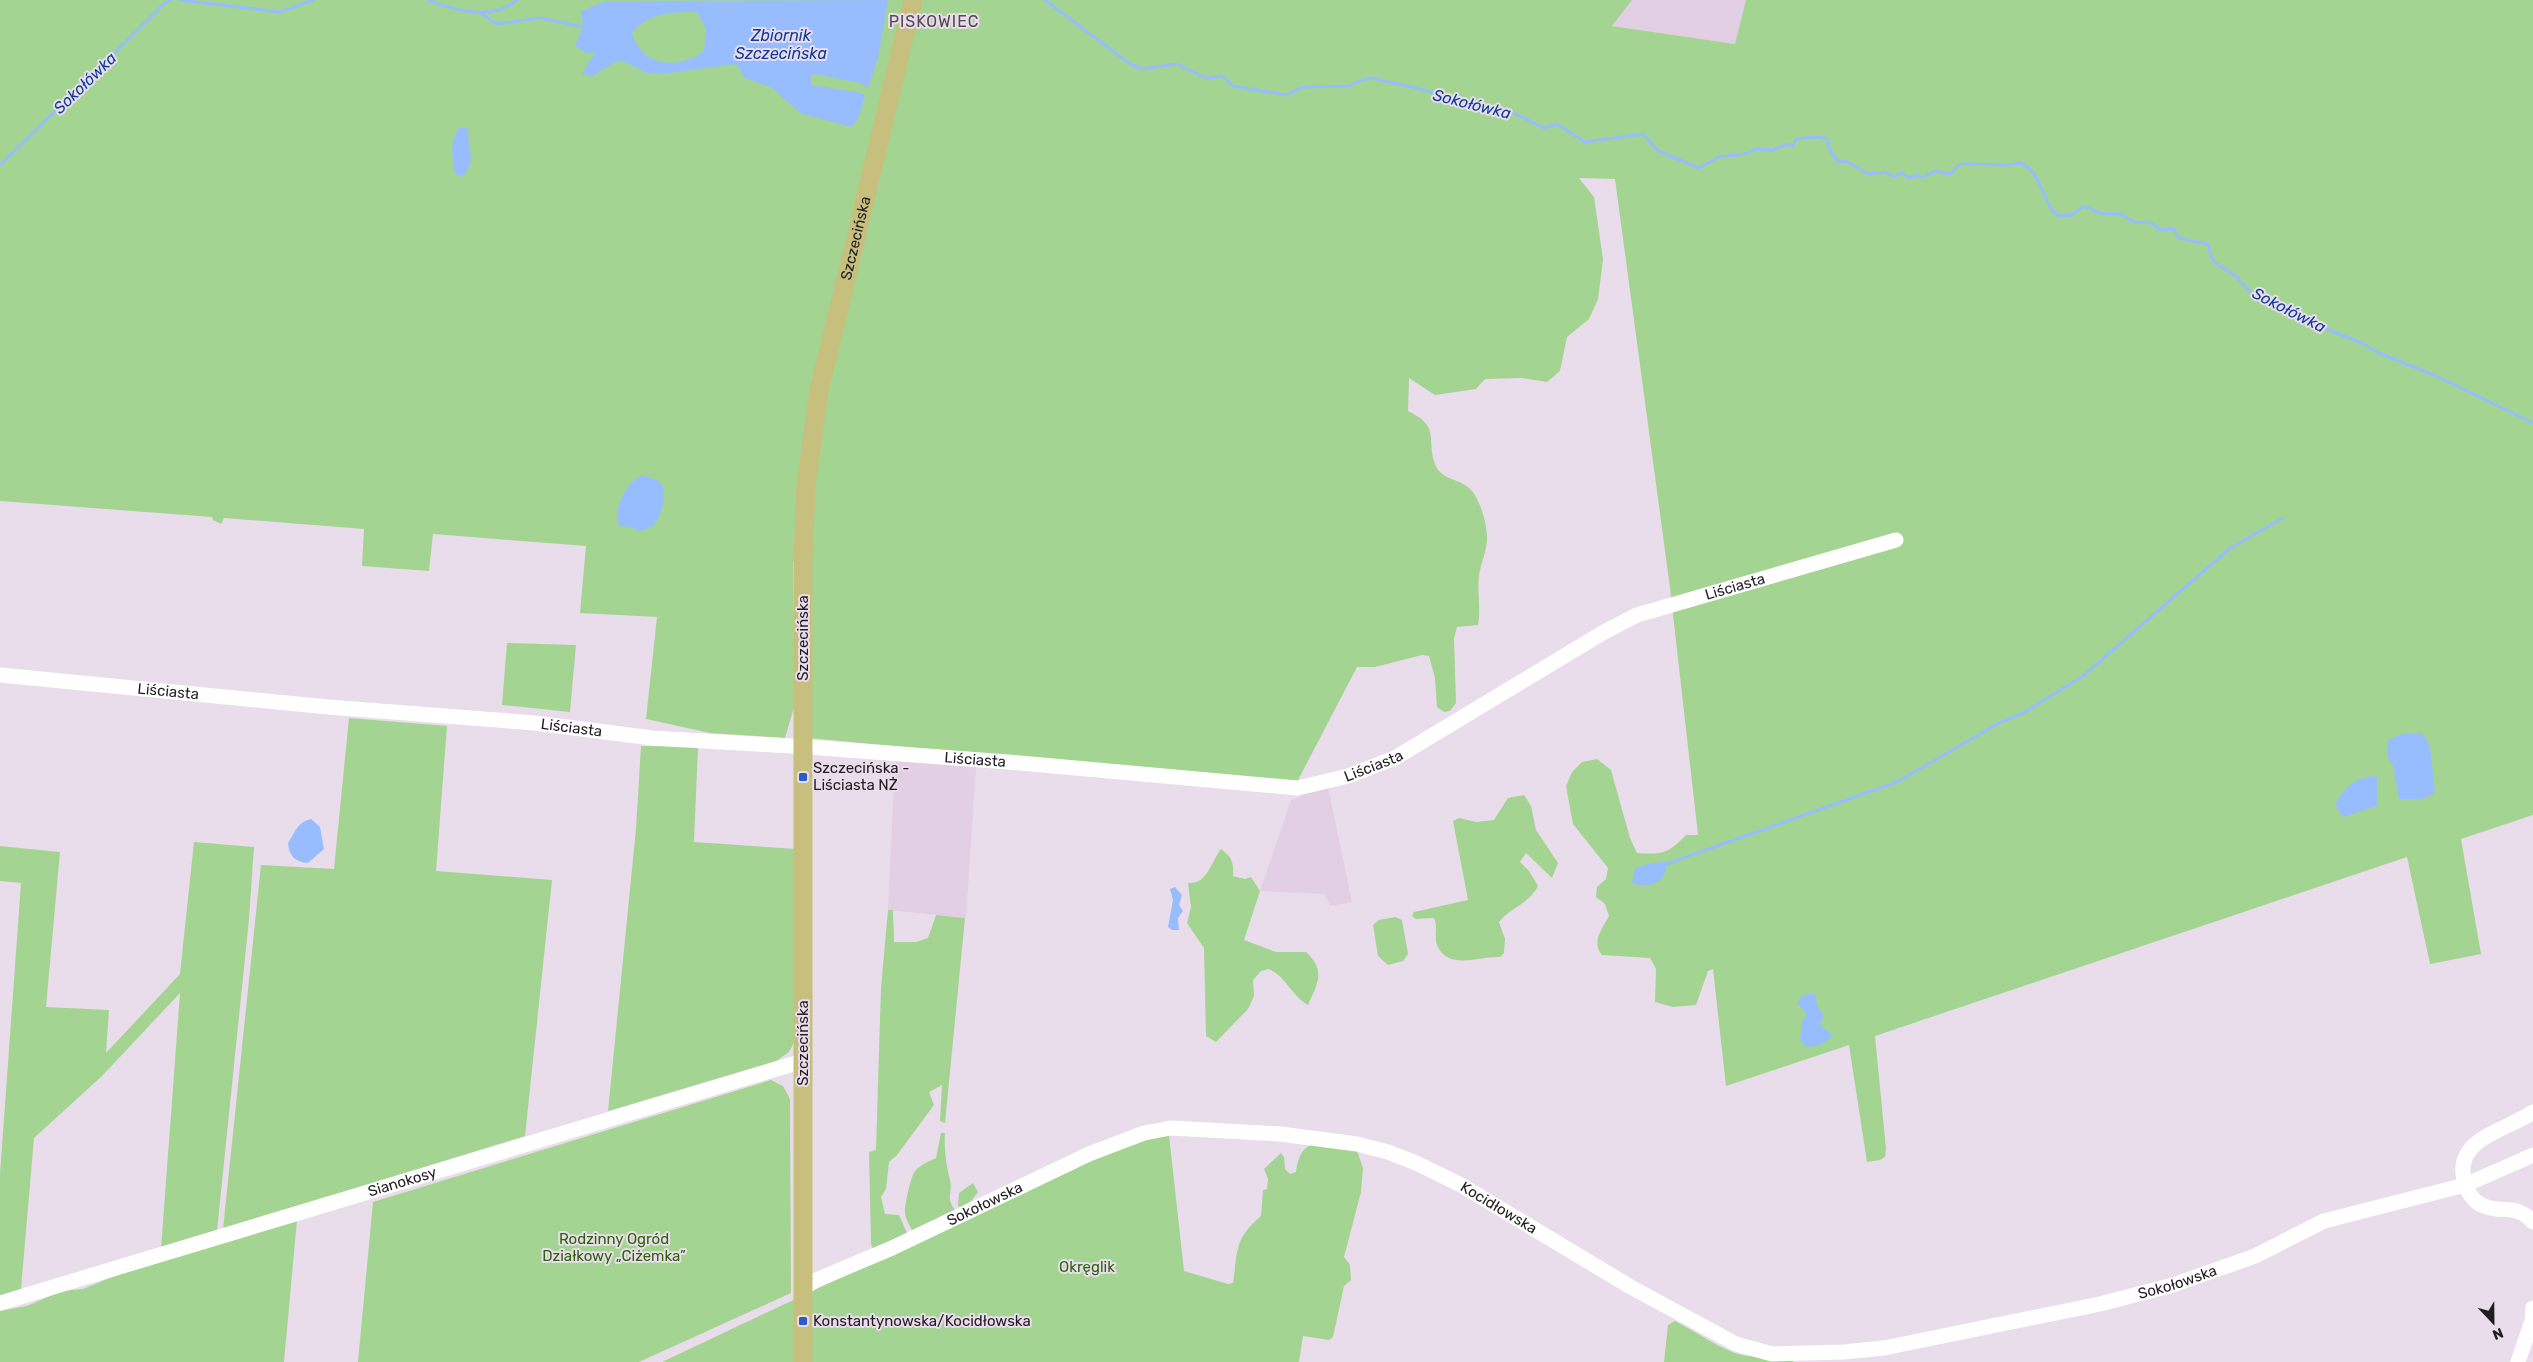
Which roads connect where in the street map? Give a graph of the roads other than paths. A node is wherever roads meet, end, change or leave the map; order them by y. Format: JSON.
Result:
{"nodes":[{"id":1,"x":913,"y":0,"type":"edge"},
{"id":2,"x":1896,"y":540,"type":"dead end"},
{"id":3,"x":0,"y":675,"type":"edge"},
{"id":4,"x":803,"y":747,"type":"junction"},
{"id":5,"x":803,"y":1061,"type":"junction"},
{"id":6,"x":2533,"y":1112,"type":"edge"},
{"id":7,"x":1171,"y":1128,"type":"joint"},
{"id":8,"x":2533,"y":1155,"type":"edge"},
{"id":9,"x":2465,"y":1184,"type":"junction"},
{"id":10,"x":2533,"y":1222,"type":"edge"},
{"id":11,"x":803,"y":1289,"type":"junction"},
{"id":12,"x":0,"y":1303,"type":"edge"},
{"id":13,"x":2533,"y":1308,"type":"edge"},
{"id":14,"x":1805,"y":1358,"type":"edge"},
{"id":15,"x":803,"y":1362,"type":"edge"},
{"id":16,"x":2518,"y":1362,"type":"edge"}],
"edges":[{"from":1,"to":4,"type":"main road","name":"Szczecińska"},
{"from":2,"to":4,"type":"street","name":"Liściasta"},
{"from":3,"to":4,"type":"street","name":"Liściasta"},
{"from":4,"to":5,"type":"main road","name":"Szczecińska"},
{"from":5,"to":11,"type":"main road","name":"Szczecińska"},
{"from":5,"to":12,"type":"street","name":"Sianokosy"},
{"from":6,"to":9,"type":"street"},
{"from":7,"to":11,"type":"street","name":"Sokołowska"},
{"from":7,"to":14,"type":"street","name":"Kocidłowska"},
{"from":8,"to":9,"type":"street","name":"Sokołowska"},
{"from":9,"to":10,"type":"street"},
{"from":9,"to":14,"type":"street","name":"Sokołowska"},
{"from":11,"to":15,"type":"main road","name":"Szczecińska"},
{"from":13,"to":16,"type":"street"}]}
